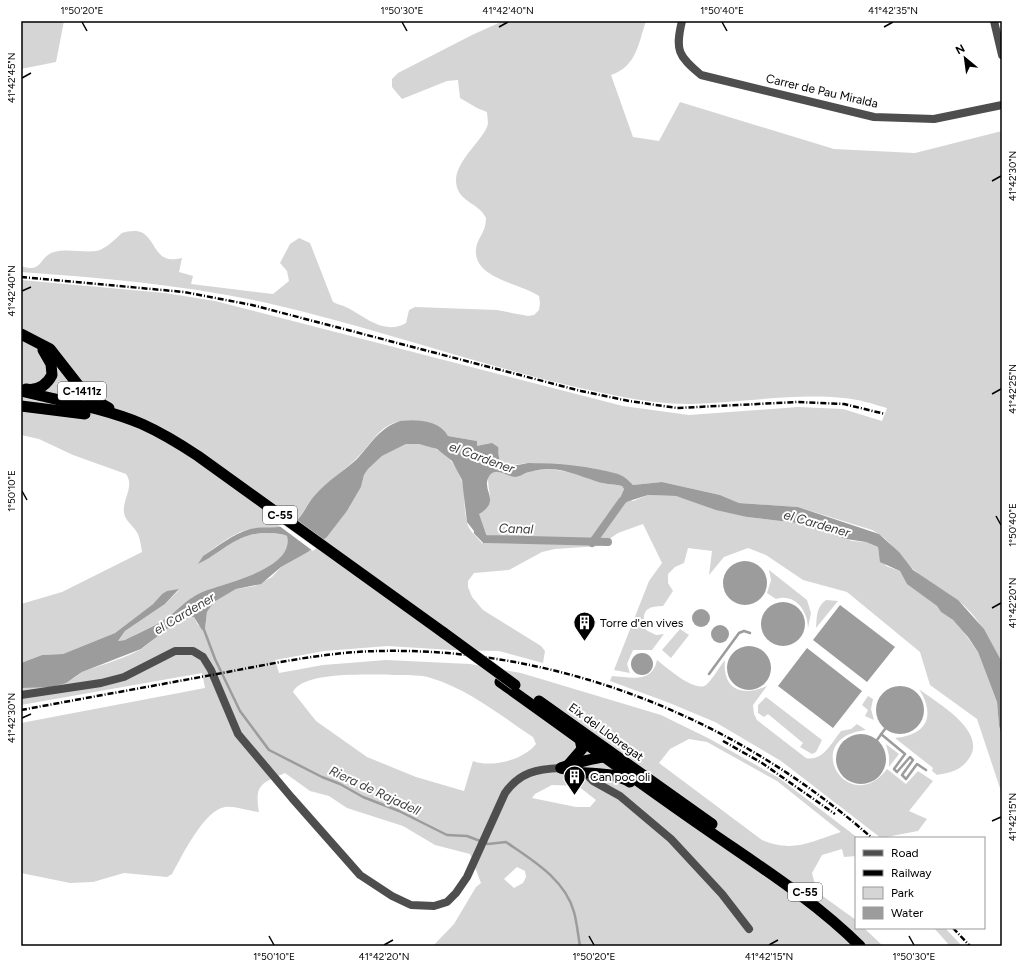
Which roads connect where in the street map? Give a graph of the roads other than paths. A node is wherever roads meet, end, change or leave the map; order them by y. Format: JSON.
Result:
{"nodes":[{"id":1,"x":682,"y":21,"type":"edge"},
{"id":2,"x":994,"y":21,"type":"edge"},
{"id":3,"x":1002,"y":55,"type":"edge"},
{"id":4,"x":1002,"y":105,"type":"edge"},
{"id":5,"x":21,"y":334,"type":"edge"},
{"id":6,"x":36,"y":342,"type":"junction"},
{"id":7,"x":21,"y":388,"type":"edge"},
{"id":8,"x":21,"y":392,"type":"edge"},
{"id":9,"x":21,"y":398,"type":"edge"},
{"id":10,"x":21,"y":406,"type":"edge"},
{"id":11,"x":85,"y":414,"type":"junction"},
{"id":12,"x":142,"y":424,"type":"junction"},
{"id":13,"x":197,"y":458,"type":"junction"},
{"id":14,"x":439,"y":634,"type":"junction"},
{"id":15,"x":21,"y":695,"type":"edge"},
{"id":16,"x":582,"y":736,"type":"junction"},
{"id":17,"x":604,"y":757,"type":"junction"},
{"id":18,"x":565,"y":766,"type":"junction"},
{"id":19,"x":589,"y":774,"type":"junction"},
{"id":20,"x":644,"y":781,"type":"junction"},
{"id":21,"x":749,"y":929,"type":"dead end"},
{"id":22,"x":860,"y":946,"type":"edge"},
{"id":23,"x":870,"y":946,"type":"edge"}],
"edges":[{"from":1,"to":4,"type":"street","name":"Carrer de Pau Miralda"},
{"from":2,"to":3,"type":"street"},
{"from":5,"to":6,"type":"highway"},
{"from":6,"to":7,"type":"highway","number":"C-1411z"},
{"from":6,"to":12,"type":"highway","number":"C-1411z"},
{"from":8,"to":12,"type":"highway","number":"C-55"},
{"from":9,"to":11,"type":"highway","number":"C-55"},
{"from":10,"to":11,"type":"highway"},
{"from":11,"to":13,"type":"highway","number":"C-55"},
{"from":12,"to":13,"type":"highway","number":"C-55"},
{"from":13,"to":14,"type":"highway","name":"Eix del Llobregat","number":"C-55"},
{"from":14,"to":16,"type":"highway","name":"Eix del Llobregat","number":"C-55","bridge":true},
{"from":14,"to":16,"type":"highway","name":"Eix del Llobregat","number":"C-55"},
{"from":15,"to":18,"type":"street"},
{"from":16,"to":17,"type":"highway"},
{"from":16,"to":18,"type":"highway"},
{"from":16,"to":20,"type":"highway","name":"Eix del Llobregat","number":"C-55"},
{"from":17,"to":18,"type":"highway"},
{"from":17,"to":19,"type":"highway"},
{"from":17,"to":20,"type":"highway"},
{"from":18,"to":19,"type":"highway"},
{"from":19,"to":20,"type":"highway"},
{"from":19,"to":21,"type":"street"},
{"from":20,"to":22,"type":"highway","name":"Eix del Llobregat","number":"C-55"},
{"from":20,"to":23,"type":"highway","name":"Eix del Llobregat","number":"C-55"}]}
